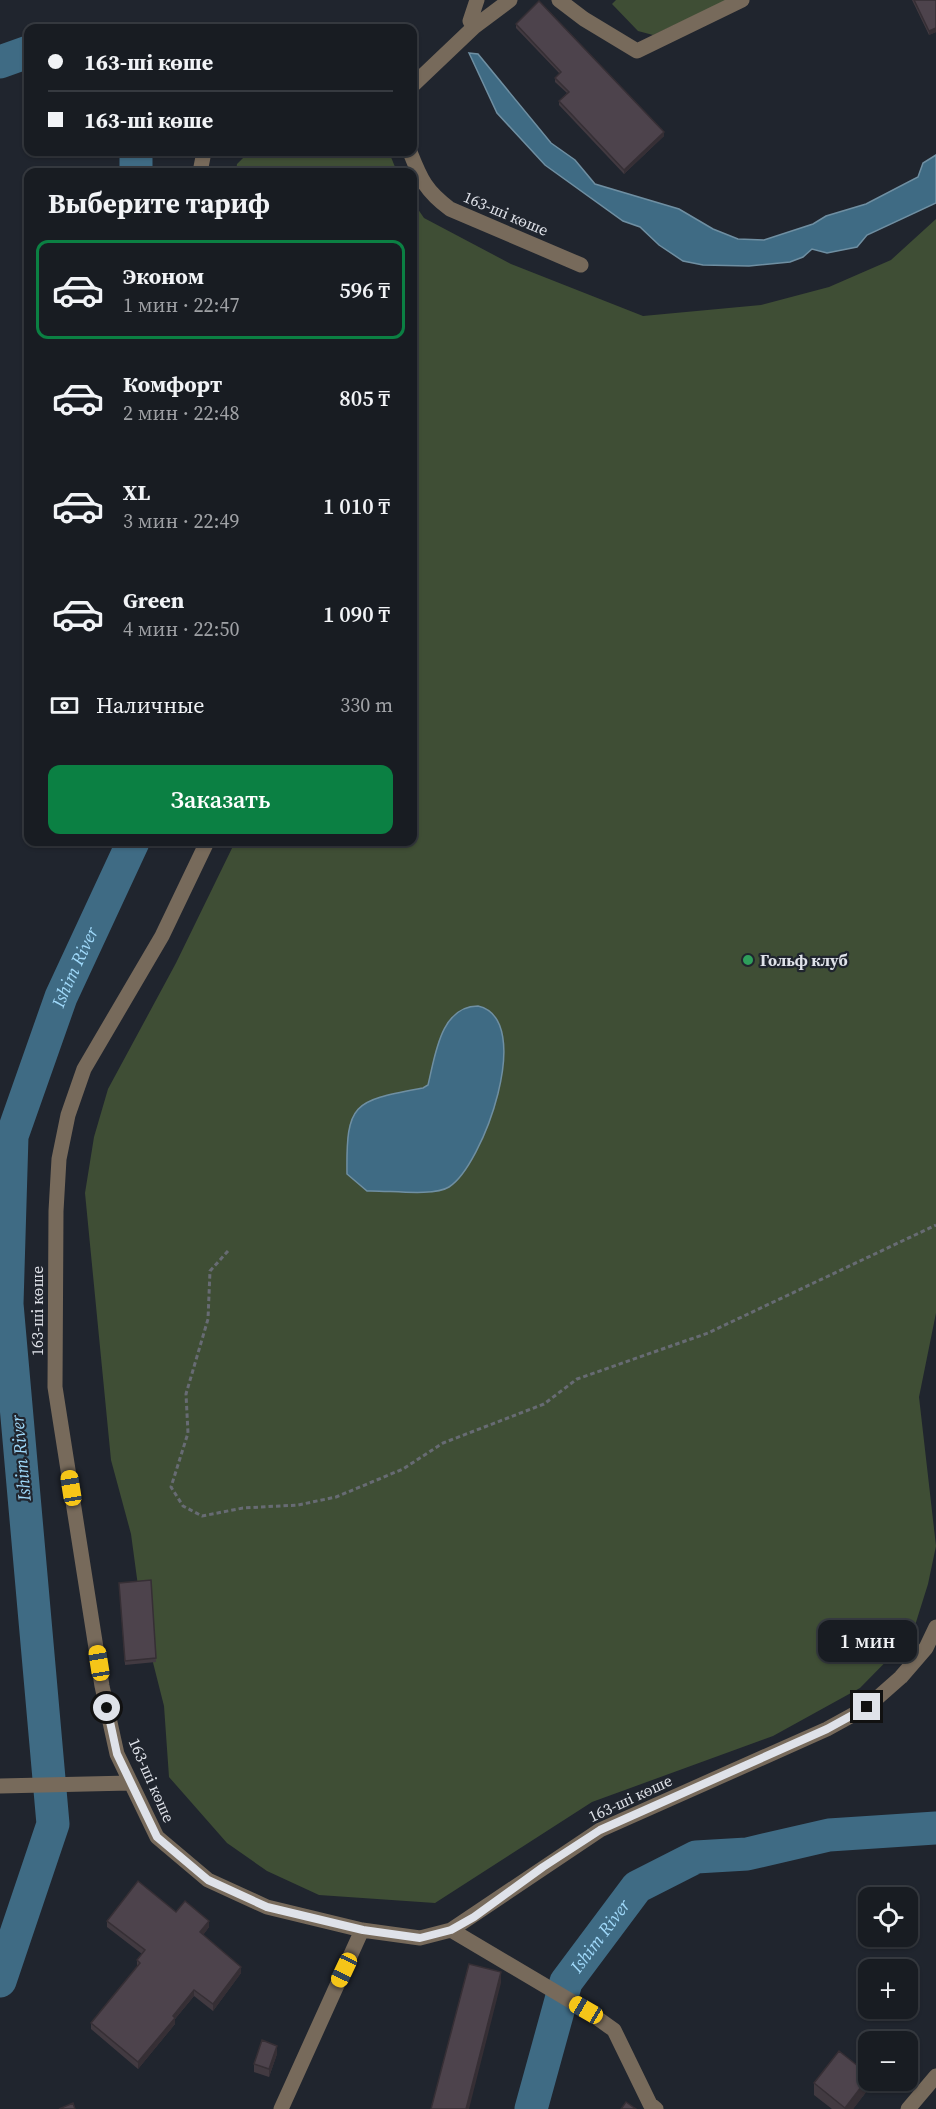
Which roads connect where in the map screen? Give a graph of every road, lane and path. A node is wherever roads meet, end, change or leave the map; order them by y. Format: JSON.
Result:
{"nodes":[{"id":1,"x":477,"y":0,"type":"edge"},
{"id":2,"x":510,"y":0,"type":"edge"},
{"id":3,"x":559,"y":0,"type":"edge"},
{"id":4,"x":742,"y":0,"type":"edge"},
{"id":5,"x":474,"y":27,"type":"junction"},
{"id":6,"x":417,"y":81,"type":"edge"},
{"id":7,"x":417,"y":170,"type":"edge"},
{"id":8,"x":581,"y":265,"type":"dead end"},
{"id":9,"x":205,"y":846,"type":"edge"},
{"id":10,"x":936,"y":1225,"type":"edge"},
{"id":11,"x":228,"y":1251,"type":"dead end"},
{"id":12,"x":936,"y":1627,"type":"edge"},
{"id":13,"x":130,"y":1783,"type":"junction"},
{"id":14,"x":0,"y":1786,"type":"edge"},
{"id":15,"x":363,"y":1930,"type":"junction"},
{"id":16,"x":451,"y":1930,"type":"junction"},
{"id":17,"x":936,"y":2076,"type":"edge"},
{"id":18,"x":280,"y":2109,"type":"edge"},
{"id":19,"x":656,"y":2109,"type":"edge"},
{"id":20,"x":908,"y":2109,"type":"edge"}],
"edges":[{"from":1,"to":5,"type":"street"},
{"from":2,"to":5,"type":"street"},
{"from":3,"to":4,"type":"street"},
{"from":5,"to":6,"type":"street"},
{"from":7,"to":8,"type":"street","name":"163-ші көше"},
{"from":9,"to":13,"type":"street","name":"163-ші көше"},
{"from":10,"to":11,"type":"path"},
{"from":12,"to":16,"type":"street","name":"163-ші көше"},
{"from":13,"to":14,"type":"street"},
{"from":13,"to":15,"type":"street","name":"163-ші көше"},
{"from":15,"to":16,"type":"street","name":"163-ші көше"},
{"from":15,"to":18,"type":"street"},
{"from":16,"to":19,"type":"street"},
{"from":17,"to":20,"type":"street"}]}
